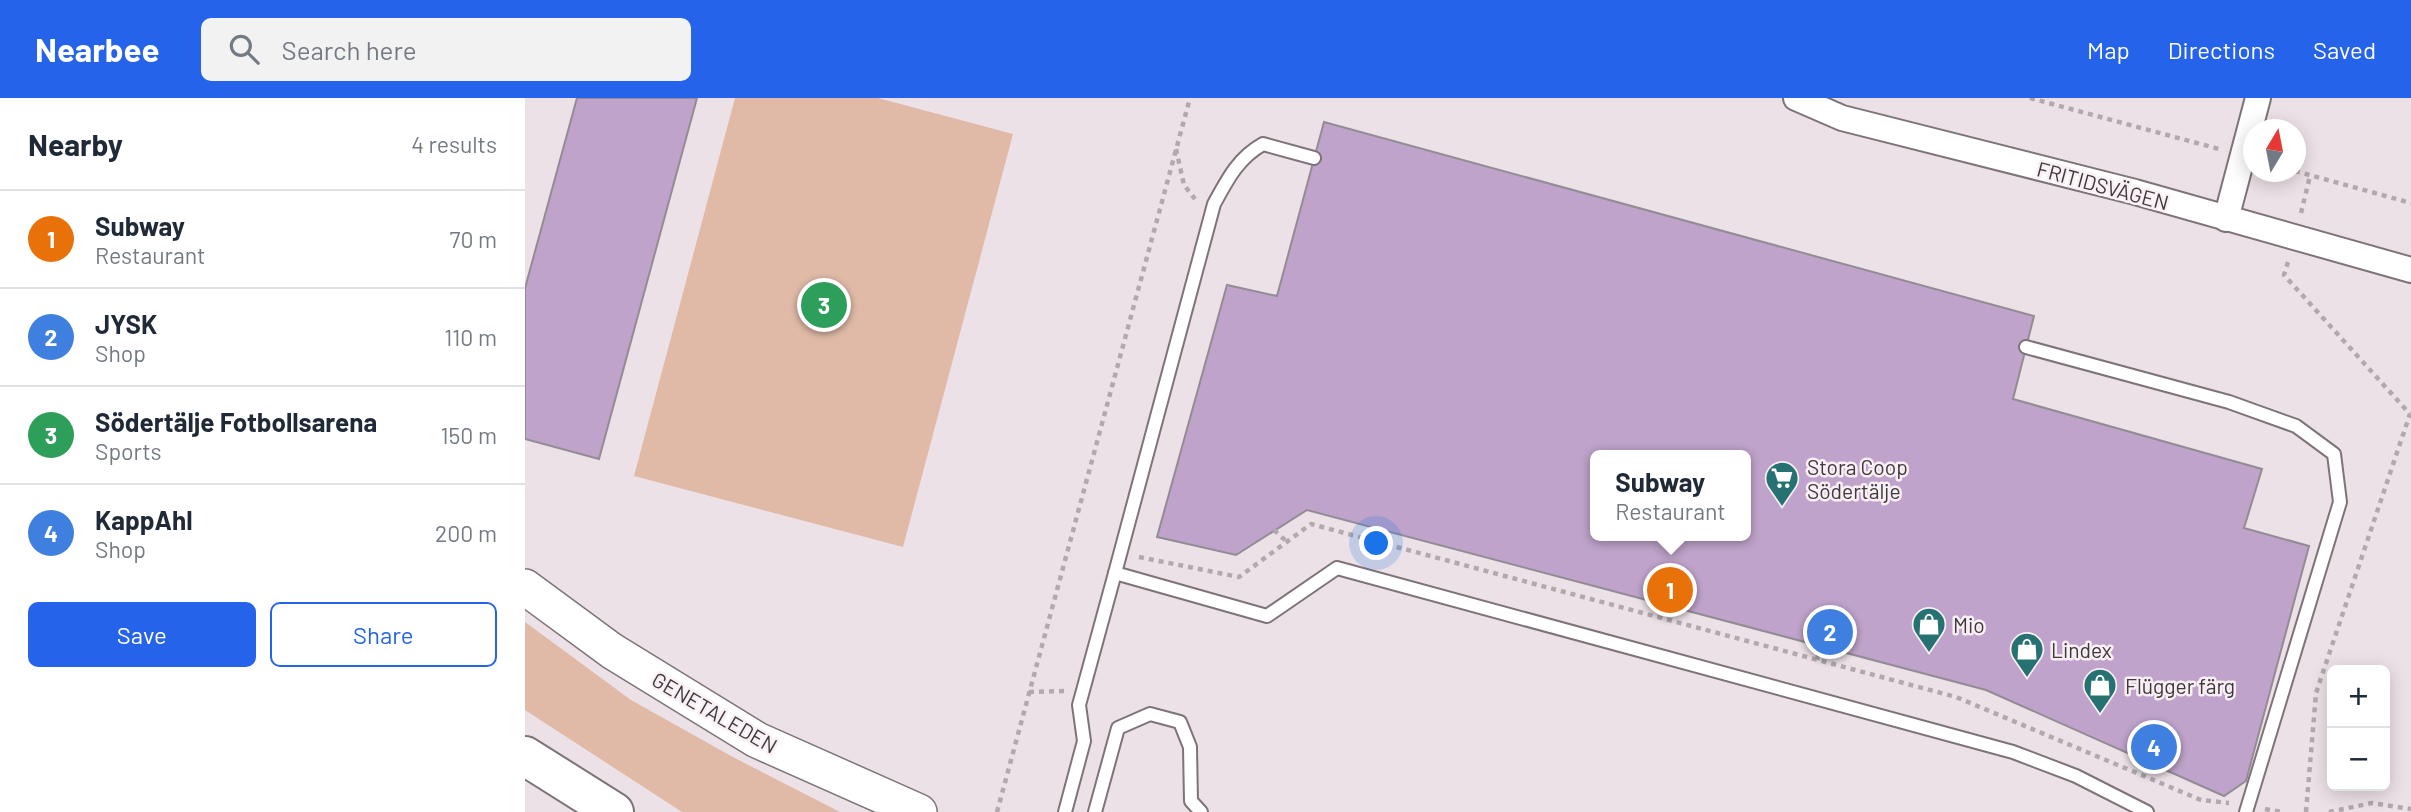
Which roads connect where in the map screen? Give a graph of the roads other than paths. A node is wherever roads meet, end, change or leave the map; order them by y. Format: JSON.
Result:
{"nodes":[{"id":1,"x":1796,"y":98,"type":"edge"},
{"id":2,"x":2258,"y":98,"type":"edge"},
{"id":3,"x":1314,"y":158,"type":"dead end"},
{"id":4,"x":2226,"y":219,"type":"junction"},
{"id":5,"x":2411,"y":270,"type":"edge"},
{"id":6,"x":2026,"y":347,"type":"dead end"},
{"id":7,"x":1115,"y":573,"type":"junction"},
{"id":8,"x":525,"y":587,"type":"edge"},
{"id":9,"x":525,"y":756,"type":"edge"},
{"id":10,"x":614,"y":812,"type":"edge"},
{"id":11,"x":919,"y":812,"type":"edge"},
{"id":12,"x":1065,"y":812,"type":"edge"},
{"id":13,"x":1095,"y":812,"type":"edge"},
{"id":14,"x":1201,"y":812,"type":"edge"},
{"id":15,"x":2147,"y":812,"type":"edge"},
{"id":16,"x":2246,"y":812,"type":"edge"}],
"edges":[{"from":1,"to":4,"type":"street","name":"FRITIDSVÄGEN"},
{"from":2,"to":4,"type":"street"},
{"from":3,"to":7,"type":"lane"},
{"from":4,"to":5,"type":"street","name":"FRITIDSVÄGEN"},
{"from":6,"to":16,"type":"lane"},
{"from":7,"to":12,"type":"lane"},
{"from":7,"to":15,"type":"lane"},
{"from":8,"to":11,"type":"main road","name":"GENETALEDEN"},
{"from":9,"to":10,"type":"highway"},
{"from":13,"to":14,"type":"lane"}]}
